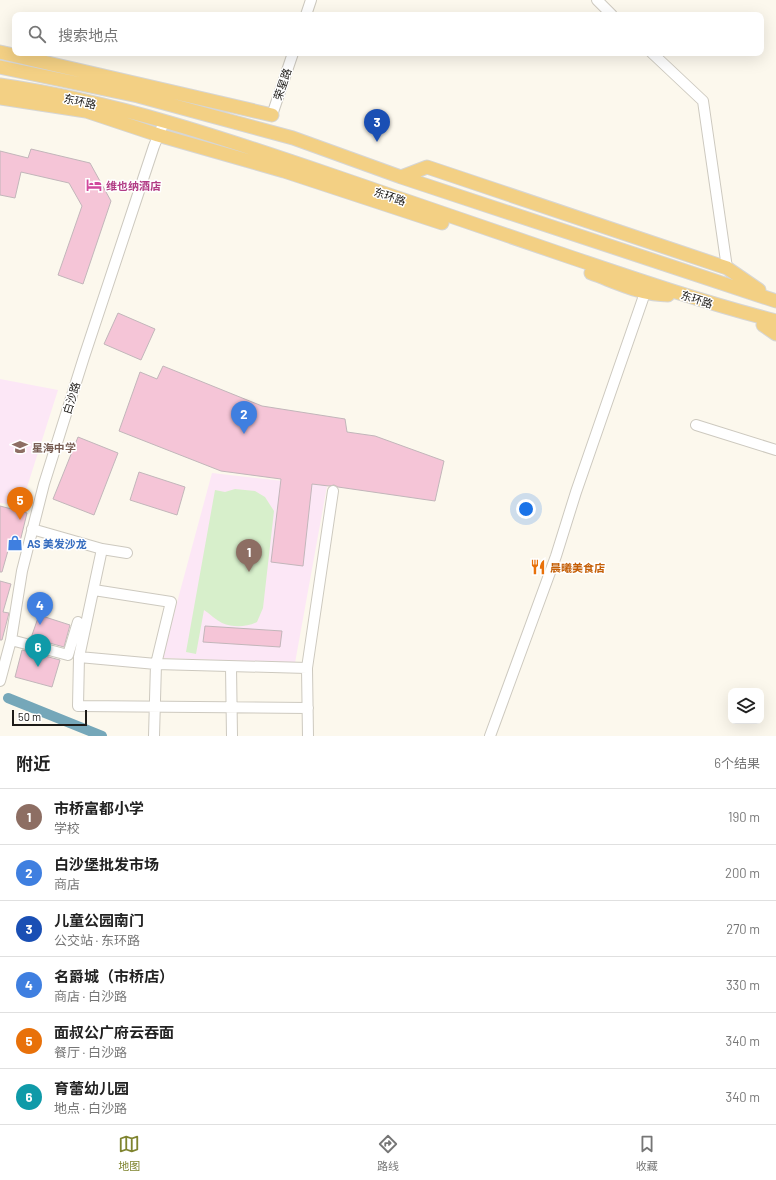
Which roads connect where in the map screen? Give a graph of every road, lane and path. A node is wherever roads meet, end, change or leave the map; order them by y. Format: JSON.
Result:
{"nodes":[{"id":1,"x":311,"y":0,"type":"edge"},
{"id":2,"x":597,"y":0,"type":"edge"},
{"id":3,"x":307,"y":12,"type":"edge"},
{"id":4,"x":609,"y":12,"type":"edge"},
{"id":5,"x":0,"y":52,"type":"edge"},
{"id":6,"x":12,"y":55,"type":"edge"},
{"id":7,"x":17,"y":56,"type":"edge"},
{"id":8,"x":292,"y":56,"type":"edge"},
{"id":9,"x":655,"y":56,"type":"edge"},
{"id":10,"x":0,"y":67,"type":"edge"},
{"id":11,"x":0,"y":85,"type":"edge"},
{"id":12,"x":0,"y":98,"type":"edge"},
{"id":13,"x":272,"y":115,"type":"junction"},
{"id":14,"x":228,"y":120,"type":"junction"},
{"id":15,"x":164,"y":122,"type":"junction"},
{"id":16,"x":266,"y":130,"type":"junction"},
{"id":17,"x":158,"y":135,"type":"junction"},
{"id":18,"x":258,"y":150,"type":"junction"},
{"id":19,"x":327,"y":150,"type":"junction"},
{"id":20,"x":317,"y":170,"type":"junction"},
{"id":21,"x":284,"y":171,"type":"junction"},
{"id":22,"x":401,"y":177,"type":"junction"},
{"id":23,"x":727,"y":268,"type":"junction"},
{"id":24,"x":646,"y":288,"type":"junction"},
{"id":25,"x":775,"y":300,"type":"edge"},
{"id":26,"x":770,"y":323,"type":"edge"},
{"id":27,"x":776,"y":330,"type":"edge"},
{"id":28,"x":776,"y":334,"type":"edge"},
{"id":29,"x":696,"y":425,"type":"dead end"},
{"id":30,"x":776,"y":450,"type":"edge"},
{"id":31,"x":333,"y":491,"type":"dead end"},
{"id":32,"x":32,"y":529,"type":"junction"},
{"id":33,"x":102,"y":549,"type":"junction"},
{"id":34,"x":127,"y":553,"type":"dead end"},
{"id":35,"x":94,"y":590,"type":"junction"},
{"id":36,"x":78,"y":622,"type":"dead end"},
{"id":37,"x":11,"y":640,"type":"junction"},
{"id":38,"x":79,"y":657,"type":"junction"},
{"id":39,"x":156,"y":664,"type":"junction"},
{"id":40,"x":231,"y":667,"type":"junction"},
{"id":41,"x":307,"y":668,"type":"junction"},
{"id":42,"x":0,"y":681,"type":"edge"},
{"id":43,"x":155,"y":706,"type":"junction"},
{"id":44,"x":231,"y":708,"type":"junction"},
{"id":45,"x":308,"y":708,"type":"junction"},
{"id":46,"x":154,"y":736,"type":"edge"},
{"id":47,"x":232,"y":736,"type":"edge"},
{"id":48,"x":308,"y":736,"type":"edge"},
{"id":49,"x":490,"y":736,"type":"edge"}],
"edges":[{"from":1,"to":3,"type":"street"},
{"from":2,"to":4,"type":"street"},
{"from":5,"to":6,"type":"main road"},
{"from":7,"to":13,"type":"main road"},
{"from":8,"to":13,"type":"street","name":"荣星路"},
{"from":9,"to":23,"type":"street"},
{"from":10,"to":14,"type":"main road","name":"东环路"},
{"from":11,"to":15,"type":"main road","name":"东环路"},
{"from":12,"to":17,"type":"main road"},
{"from":13,"to":14,"type":"main road"},
{"from":13,"to":16,"type":"main road"},
{"from":14,"to":16,"type":"main road","name":"东环路"},
{"from":15,"to":17,"type":"street","name":"白沙路"},
{"from":15,"to":18,"type":"main road","name":"东环路"},
{"from":16,"to":18,"type":"main road"},
{"from":16,"to":19,"type":"main road","name":"东环路"},
{"from":17,"to":21,"type":"main road"},
{"from":17,"to":32,"type":"street","name":"白沙路"},
{"from":18,"to":20,"type":"main road","name":"东环路"},
{"from":18,"to":21,"type":"main road"},
{"from":19,"to":20,"type":"main road"},
{"from":19,"to":22,"type":"main road","name":"东环路"},
{"from":20,"to":24,"type":"main road","name":"东环路"},
{"from":21,"to":24,"type":"main road"},
{"from":22,"to":23,"type":"main road"},
{"from":22,"to":25,"type":"main road","name":"东环路"},
{"from":23,"to":25,"type":"main road"},
{"from":24,"to":26,"type":"main road","name":"东环路"},
{"from":24,"to":49,"type":"street"},
{"from":26,"to":27,"type":"main road"},
{"from":26,"to":28,"type":"main road"},
{"from":29,"to":30,"type":"street"},
{"from":31,"to":41,"type":"street"},
{"from":32,"to":33,"type":"street"},
{"from":32,"to":37,"type":"street","name":"白沙路"},
{"from":33,"to":34,"type":"street"},
{"from":33,"to":35,"type":"street"},
{"from":35,"to":38,"type":"street"},
{"from":35,"to":39,"type":"street"},
{"from":36,"to":37,"type":"street"},
{"from":37,"to":42,"type":"street","name":"白沙路"},
{"from":38,"to":39,"type":"street"},
{"from":38,"to":43,"type":"street"},
{"from":39,"to":40,"type":"street"},
{"from":39,"to":43,"type":"street"},
{"from":40,"to":41,"type":"street"},
{"from":40,"to":44,"type":"street"},
{"from":41,"to":45,"type":"street"},
{"from":43,"to":44,"type":"street"},
{"from":43,"to":46,"type":"street"},
{"from":44,"to":45,"type":"street"},
{"from":44,"to":47,"type":"street"},
{"from":45,"to":48,"type":"street"}]}
